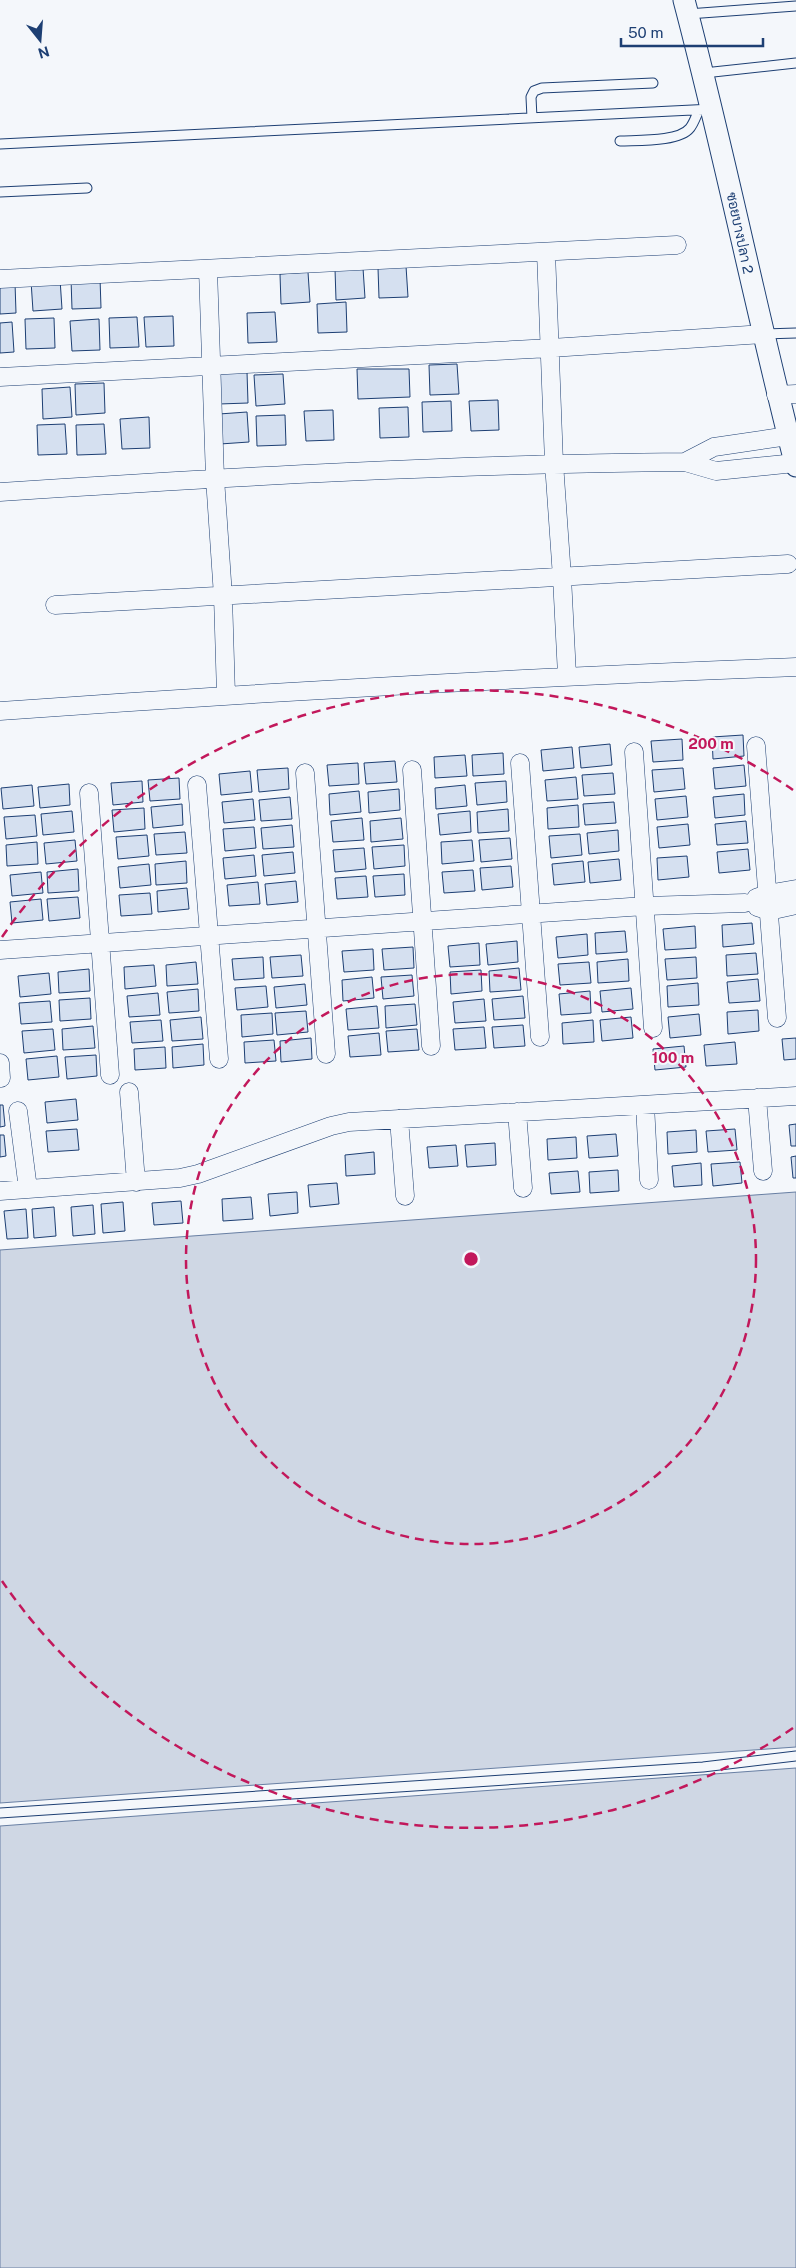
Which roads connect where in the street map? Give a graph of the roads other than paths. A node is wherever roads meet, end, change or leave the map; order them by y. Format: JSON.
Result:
{"nodes":[{"id":1,"x":796,"y":6,"type":"edge"},
{"id":2,"x":686,"y":7,"type":"edge"},
{"id":3,"x":796,"y":64,"type":"edge"},
{"id":4,"x":704,"y":73,"type":"junction"},
{"id":5,"x":653,"y":83,"type":"dead end"},
{"id":6,"x":706,"y":110,"type":"junction"},
{"id":7,"x":532,"y":118,"type":"junction"},
{"id":8,"x":620,"y":141,"type":"dead end"},
{"id":9,"x":0,"y":144,"type":"edge"},
{"id":10,"x":87,"y":188,"type":"dead end"},
{"id":11,"x":0,"y":192,"type":"edge"},
{"id":12,"x":677,"y":245,"type":"dead end"},
{"id":13,"x":546,"y":252,"type":"junction"},
{"id":14,"x":208,"y":270,"type":"junction"},
{"id":15,"x":0,"y":279,"type":"edge"},
{"id":16,"x":796,"y":333,"type":"edge"},
{"id":17,"x":764,"y":334,"type":"junction"},
{"id":18,"x":551,"y":348,"type":"junction"},
{"id":19,"x":212,"y":367,"type":"junction"},
{"id":20,"x":0,"y":378,"type":"edge"},
{"id":21,"x":786,"y":394,"type":"edge"},
{"id":22,"x":788,"y":436,"type":"junction"},
{"id":23,"x":685,"y":462,"type":"junction"},
{"id":24,"x":554,"y":463,"type":"junction"},
{"id":25,"x":796,"y":464,"type":"edge"},
{"id":26,"x":215,"y":478,"type":"junction"},
{"id":27,"x":0,"y":492,"type":"edge"},
{"id":28,"x":788,"y":564,"type":"dead end"},
{"id":29,"x":562,"y":577,"type":"junction"},
{"id":30,"x":223,"y":596,"type":"junction"},
{"id":31,"x":55,"y":606,"type":"dead end"},
{"id":32,"x":796,"y":667,"type":"edge"},
{"id":33,"x":567,"y":675,"type":"junction"},
{"id":34,"x":226,"y":695,"type":"junction"},
{"id":35,"x":0,"y":711,"type":"edge"},
{"id":36,"x":756,"y":746,"type":"dead end"},
{"id":37,"x":634,"y":752,"type":"dead end"},
{"id":38,"x":520,"y":763,"type":"dead end"},
{"id":39,"x":412,"y":770,"type":"dead end"},
{"id":40,"x":306,"y":773,"type":"dead end"},
{"id":41,"x":197,"y":785,"type":"dead end"},
{"id":42,"x":88,"y":793,"type":"dead end"},
{"id":43,"x":796,"y":889,"type":"edge"},
{"id":44,"x":768,"y":902,"type":"junction"},
{"id":45,"x":645,"y":906,"type":"junction"},
{"id":46,"x":796,"y":906,"type":"edge"},
{"id":47,"x":531,"y":914,"type":"junction"},
{"id":48,"x":422,"y":921,"type":"junction"},
{"id":49,"x":317,"y":928,"type":"junction"},
{"id":50,"x":209,"y":936,"type":"junction"},
{"id":51,"x":100,"y":943,"type":"junction"},
{"id":52,"x":0,"y":950,"type":"edge"},
{"id":53,"x":777,"y":1018,"type":"dead end"},
{"id":54,"x":653,"y":1028,"type":"dead end"},
{"id":55,"x":540,"y":1037,"type":"dead end"},
{"id":56,"x":431,"y":1046,"type":"dead end"},
{"id":57,"x":326,"y":1054,"type":"dead end"},
{"id":58,"x":219,"y":1059,"type":"dead end"},
{"id":59,"x":110,"y":1076,"type":"dead end"},
{"id":60,"x":129,"y":1092,"type":"dead end"},
{"id":61,"x":796,"y":1096,"type":"edge"},
{"id":62,"x":757,"y":1098,"type":"junction"},
{"id":63,"x":645,"y":1105,"type":"junction"},
{"id":64,"x":18,"y":1111,"type":"dead end"},
{"id":65,"x":517,"y":1112,"type":"junction"},
{"id":66,"x":399,"y":1119,"type":"junction"},
{"id":67,"x":763,"y":1171,"type":"dead end"},
{"id":68,"x":649,"y":1180,"type":"dead end"},
{"id":69,"x":136,"y":1182,"type":"junction"},
{"id":70,"x":523,"y":1188,"type":"dead end"},
{"id":71,"x":28,"y":1189,"type":"junction"},
{"id":72,"x":0,"y":1191,"type":"edge"},
{"id":73,"x":405,"y":1196,"type":"dead end"},
{"id":74,"x":796,"y":1756,"type":"edge"},
{"id":75,"x":0,"y":1814,"type":"edge"}],
"edges":[{"from":1,"to":2,"type":"lane"},
{"from":2,"to":4,"type":"street","name":"ซอยบางปลา 2"},
{"from":3,"to":4,"type":"lane"},
{"from":4,"to":6,"type":"street","name":"ซอยบางปลา 2"},
{"from":5,"to":7,"type":"lane"},
{"from":6,"to":7,"type":"lane"},
{"from":6,"to":8,"type":"lane"},
{"from":6,"to":17,"type":"street","name":"ซอยบางปลา 2"},
{"from":7,"to":9,"type":"lane"},
{"from":10,"to":11,"type":"lane"},
{"from":12,"to":13,"type":"street"},
{"from":13,"to":14,"type":"street"},
{"from":13,"to":18,"type":"street"},
{"from":14,"to":15,"type":"street"},
{"from":14,"to":19,"type":"street"},
{"from":16,"to":17,"type":"lane"},
{"from":17,"to":18,"type":"street"},
{"from":17,"to":21,"type":"street","name":"ซอยบางปลา 2"},
{"from":18,"to":19,"type":"street"},
{"from":18,"to":24,"type":"street"},
{"from":19,"to":20,"type":"street"},
{"from":19,"to":26,"type":"street"},
{"from":21,"to":22,"type":"street","name":"ซอยบางปลา 2"},
{"from":22,"to":23,"type":"street"},
{"from":22,"to":25,"type":"street","name":"ซอยบางปลา 2"},
{"from":23,"to":24,"type":"street"},
{"from":23,"to":25,"type":"street"},
{"from":24,"to":26,"type":"street"},
{"from":24,"to":29,"type":"street"},
{"from":26,"to":27,"type":"street"},
{"from":26,"to":30,"type":"street"},
{"from":28,"to":29,"type":"street"},
{"from":29,"to":30,"type":"street"},
{"from":29,"to":33,"type":"street"},
{"from":30,"to":31,"type":"street"},
{"from":30,"to":34,"type":"street"},
{"from":32,"to":33,"type":"street"},
{"from":33,"to":34,"type":"street"},
{"from":34,"to":35,"type":"street"},
{"from":36,"to":44,"type":"street"},
{"from":37,"to":45,"type":"street"},
{"from":38,"to":47,"type":"street"},
{"from":39,"to":48,"type":"street"},
{"from":40,"to":49,"type":"street"},
{"from":41,"to":50,"type":"street"},
{"from":42,"to":51,"type":"street"},
{"from":43,"to":44,"type":"street"},
{"from":44,"to":45,"type":"street"},
{"from":44,"to":46,"type":"street"},
{"from":44,"to":53,"type":"street"},
{"from":45,"to":47,"type":"street"},
{"from":45,"to":54,"type":"street"},
{"from":47,"to":48,"type":"street"},
{"from":47,"to":55,"type":"street"},
{"from":48,"to":49,"type":"street"},
{"from":48,"to":56,"type":"street"},
{"from":49,"to":50,"type":"street"},
{"from":49,"to":57,"type":"street"},
{"from":50,"to":51,"type":"street"},
{"from":50,"to":58,"type":"street"},
{"from":51,"to":52,"type":"street"},
{"from":51,"to":59,"type":"street"},
{"from":60,"to":69,"type":"street"},
{"from":61,"to":62,"type":"street"},
{"from":62,"to":63,"type":"street"},
{"from":62,"to":67,"type":"street"},
{"from":63,"to":65,"type":"street"},
{"from":63,"to":68,"type":"street"},
{"from":64,"to":71,"type":"street"},
{"from":65,"to":66,"type":"street"},
{"from":65,"to":70,"type":"street"},
{"from":66,"to":69,"type":"street"},
{"from":66,"to":73,"type":"street"},
{"from":69,"to":71,"type":"street"},
{"from":71,"to":72,"type":"street"},
{"from":74,"to":75,"type":"lane"}]}
